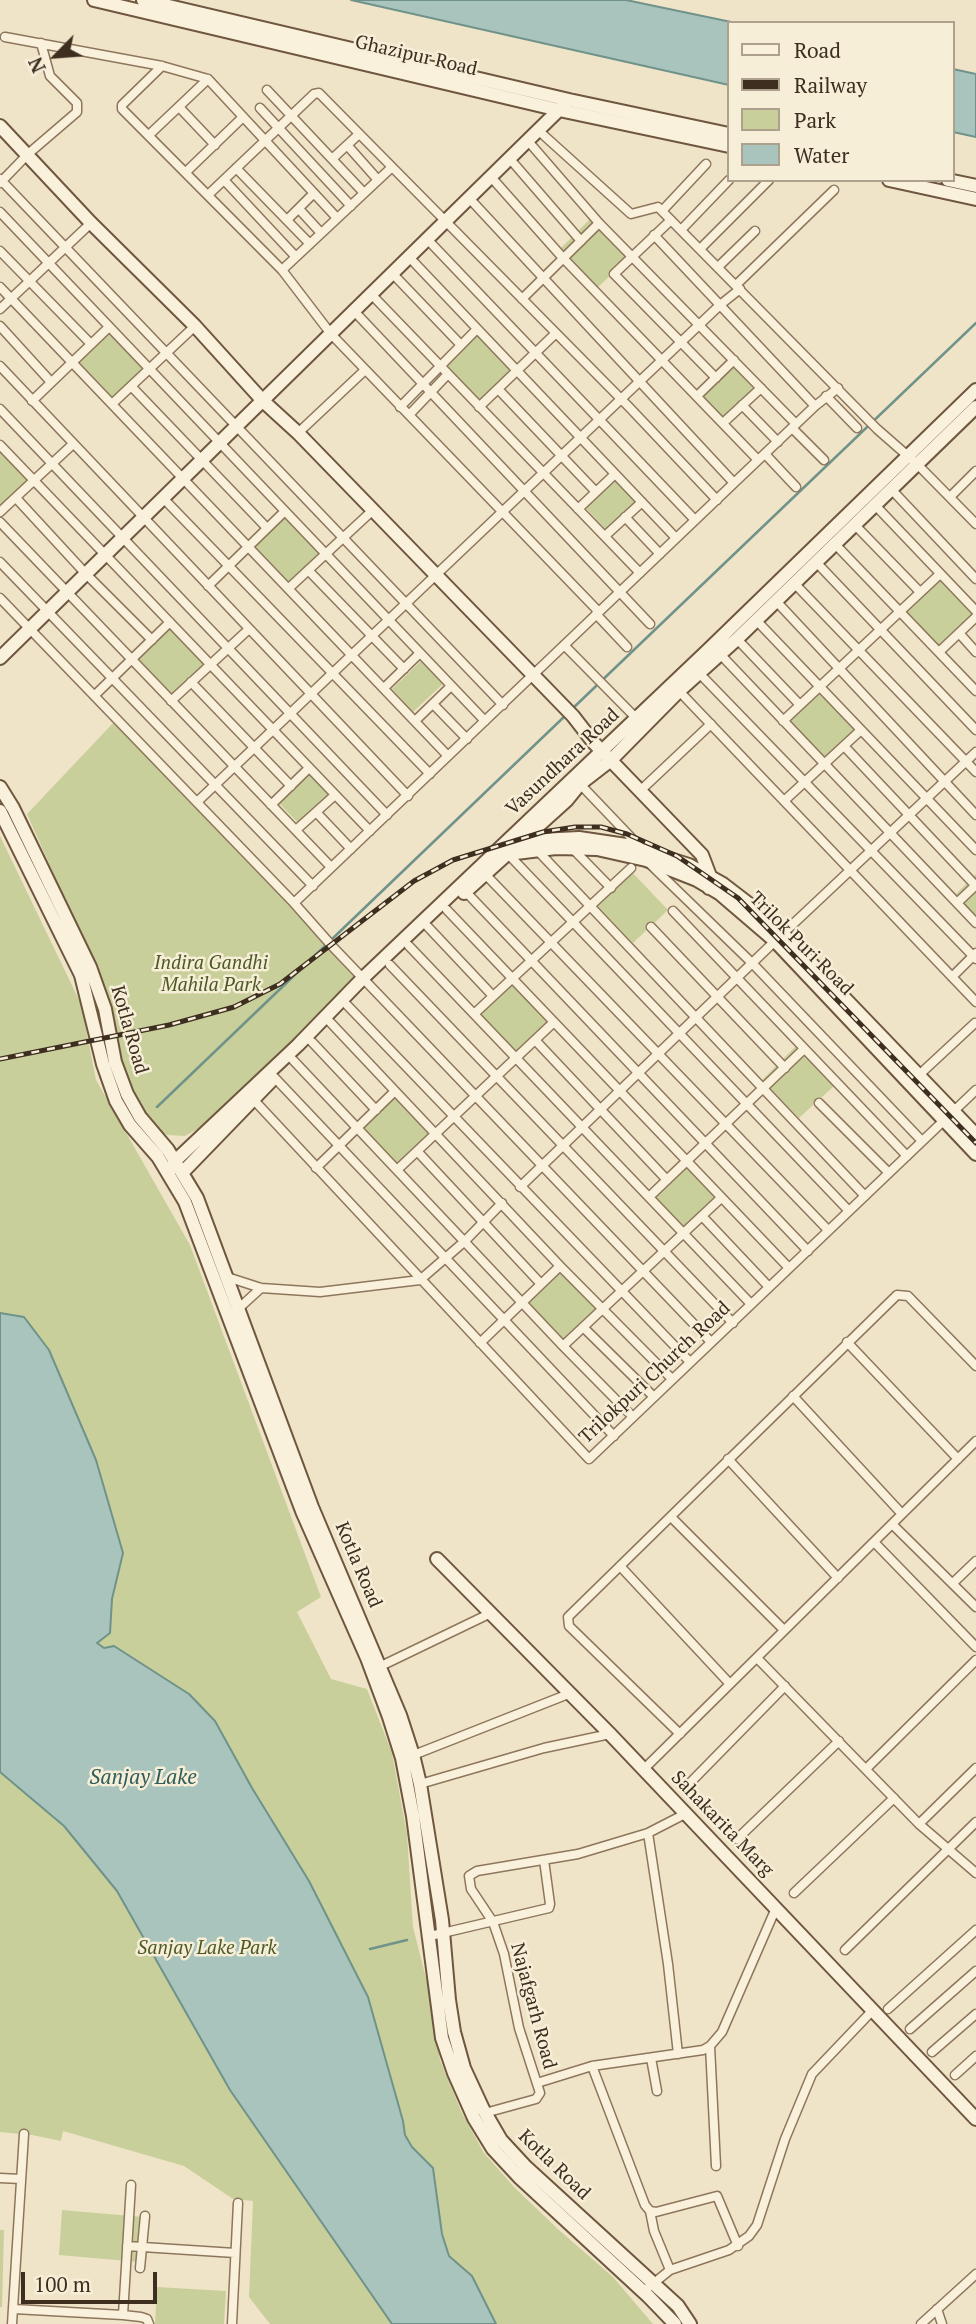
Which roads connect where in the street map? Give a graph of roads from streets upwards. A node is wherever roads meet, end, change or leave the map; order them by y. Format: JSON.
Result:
{"nodes":[{"id":1,"x":94,"y":0,"type":"edge"},
{"id":2,"x":143,"y":0,"type":"edge"},
{"id":3,"x":5,"y":37,"type":"dead end"},
{"id":4,"x":41,"y":43,"type":"junction"},
{"id":5,"x":162,"y":66,"type":"junction"},
{"id":6,"x":208,"y":79,"type":"junction"},
{"id":7,"x":267,"y":90,"type":"dead end"},
{"id":8,"x":569,"y":100,"type":"junction"},
{"id":9,"x":179,"y":107,"type":"junction"},
{"id":10,"x":260,"y":108,"type":"dead end"},
{"id":11,"x":559,"y":110,"type":"junction"},
{"id":12,"x":291,"y":116,"type":"junction"},
{"id":13,"x":243,"y":117,"type":"junction"},
{"id":14,"x":0,"y":126,"type":"edge"},
{"id":15,"x":279,"y":128,"type":"junction"},
{"id":16,"x":539,"y":131,"type":"junction"},
{"id":17,"x":150,"y":134,"type":"junction"},
{"id":18,"x":359,"y":134,"type":"junction"},
{"id":19,"x":727,"y":134,"type":"edge"},
{"id":20,"x":265,"y":141,"type":"junction"},
{"id":21,"x":527,"y":141,"type":"junction"},
{"id":22,"x":215,"y":145,"type":"junction"},
{"id":23,"x":347,"y":145,"type":"junction"},
{"id":24,"x":727,"y":146,"type":"edge"},
{"id":25,"x":28,"y":154,"type":"junction"},
{"id":26,"x":332,"y":159,"type":"junction"},
{"id":27,"x":510,"y":159,"type":"junction"},
{"id":28,"x":706,"y":164,"type":"dead end"},
{"id":29,"x":236,"y":168,"type":"junction"},
{"id":30,"x":391,"y":168,"type":"junction"},
{"id":31,"x":186,"y":172,"type":"junction"},
{"id":32,"x":491,"y":177,"type":"junction"},
{"id":33,"x":224,"y":180,"type":"junction"},
{"id":34,"x":378,"y":180,"type":"junction"},
{"id":35,"x":1,"y":181,"type":"edge"},
{"id":36,"x":727,"y":182,"type":"edge"},
{"id":37,"x":767,"y":182,"type":"edge"},
{"id":38,"x":898,"y":182,"type":"edge"},
{"id":39,"x":955,"y":182,"type":"edge"},
{"id":40,"x":976,"y":186,"type":"edge"},
{"id":41,"x":834,"y":190,"type":"dead end"},
{"id":42,"x":364,"y":193,"type":"junction"},
{"id":43,"x":314,"y":194,"type":"junction"},
{"id":44,"x":208,"y":195,"type":"junction"},
{"id":45,"x":469,"y":198,"type":"junction"},
{"id":46,"x":976,"y":199,"type":"edge"},
{"id":47,"x":351,"y":206,"type":"junction"},
{"id":48,"x":299,"y":209,"type":"junction"},
{"id":49,"x":662,"y":211,"type":"junction"},
{"id":50,"x":0,"y":212,"type":"edge"},
{"id":51,"x":337,"y":218,"type":"junction"},
{"id":52,"x":287,"y":220,"type":"junction"},
{"id":53,"x":671,"y":220,"type":"junction"},
{"id":54,"x":446,"y":221,"type":"junction"},
{"id":55,"x":91,"y":223,"type":"junction"},
{"id":56,"x":599,"y":223,"type":"junction"},
{"id":57,"x":681,"y":230,"type":"junction"},
{"id":58,"x":755,"y":231,"type":"dead end"},
{"id":59,"x":321,"y":233,"type":"junction"},
{"id":60,"x":654,"y":235,"type":"junction"},
{"id":61,"x":427,"y":239,"type":"junction"},
{"id":62,"x":581,"y":241,"type":"junction"},
{"id":63,"x":310,"y":244,"type":"junction"},
{"id":64,"x":66,"y":248,"type":"junction"},
{"id":65,"x":700,"y":249,"type":"junction"},
{"id":66,"x":0,"y":251,"type":"edge"},
{"id":67,"x":633,"y":256,"type":"junction"},
{"id":68,"x":296,"y":257,"type":"junction"},
{"id":69,"x":409,"y":257,"type":"junction"},
{"id":70,"x":563,"y":258,"type":"junction"},
{"id":71,"x":49,"y":262,"type":"junction"},
{"id":72,"x":718,"y":267,"type":"junction"},
{"id":73,"x":282,"y":270,"type":"junction"},
{"id":74,"x":393,"y":273,"type":"junction"},
{"id":75,"x":542,"y":278,"type":"junction"},
{"id":76,"x":28,"y":282,"type":"junction"},
{"id":77,"x":0,"y":287,"type":"edge"},
{"id":78,"x":738,"y":287,"type":"junction"},
{"id":79,"x":371,"y":294,"type":"junction"},
{"id":80,"x":11,"y":298,"type":"junction"},
{"id":81,"x":522,"y":299,"type":"junction"},
{"id":82,"x":720,"y":305,"type":"junction"},
{"id":83,"x":0,"y":309,"type":"edge"},
{"id":84,"x":354,"y":311,"type":"junction"},
{"id":85,"x":699,"y":324,"type":"junction"},
{"id":86,"x":0,"y":326,"type":"edge"},
{"id":87,"x":195,"y":326,"type":"junction"},
{"id":88,"x":109,"y":327,"type":"junction"},
{"id":89,"x":477,"y":328,"type":"junction"},
{"id":90,"x":556,"y":333,"type":"junction"},
{"id":91,"x":331,"y":334,"type":"junction"},
{"id":92,"x":681,"y":342,"type":"junction"},
{"id":93,"x":91,"y":344,"type":"junction"},
{"id":94,"x":460,"y":344,"type":"junction"},
{"id":95,"x":166,"y":353,"type":"junction"},
{"id":96,"x":536,"y":353,"type":"junction"},
{"id":97,"x":662,"y":360,"type":"junction"},
{"id":98,"x":734,"y":360,"type":"junction"},
{"id":99,"x":73,"y":362,"type":"junction"},
{"id":100,"x":0,"y":366,"type":"edge"},
{"id":101,"x":440,"y":366,"type":"junction"},
{"id":102,"x":149,"y":369,"type":"junction"},
{"id":103,"x":365,"y":370,"type":"junction"},
{"id":104,"x":517,"y":371,"type":"junction"},
{"id":105,"x":448,"y":374,"type":"junction"},
{"id":106,"x":716,"y":378,"type":"junction"},
{"id":107,"x":639,"y":381,"type":"junction"},
{"id":108,"x":51,"y":382,"type":"junction"},
{"id":109,"x":423,"y":383,"type":"junction"},
{"id":110,"x":131,"y":386,"type":"junction"},
{"id":111,"x":761,"y":388,"type":"junction"},
{"id":112,"x":838,"y":388,"type":"junction"},
{"id":113,"x":498,"y":389,"type":"junction"},
{"id":114,"x":976,"y":390,"type":"edge"},
{"id":115,"x":431,"y":392,"type":"junction"},
{"id":116,"x":697,"y":396,"type":"junction"},
{"id":117,"x":826,"y":396,"type":"junction"},
{"id":118,"x":621,"y":399,"type":"junction"},
{"id":119,"x":32,"y":401,"type":"junction"},
{"id":120,"x":262,"y":401,"type":"junction"},
{"id":121,"x":112,"y":404,"type":"junction"},
{"id":122,"x":743,"y":405,"type":"junction"},
{"id":123,"x":815,"y":406,"type":"junction"},
{"id":124,"x":400,"y":407,"type":"junction"},
{"id":125,"x":479,"y":407,"type":"junction"},
{"id":126,"x":976,"y":407,"type":"edge"},
{"id":127,"x":0,"y":409,"type":"edge"},
{"id":128,"x":409,"y":415,"type":"junction"},
{"id":129,"x":599,"y":419,"type":"junction"},
{"id":130,"x":723,"y":424,"type":"junction"},
{"id":131,"x":794,"y":426,"type":"junction"},
{"id":132,"x":237,"y":427,"type":"junction"},
{"id":133,"x":858,"y":428,"type":"dead end"},
{"id":134,"x":298,"y":433,"type":"junction"},
{"id":135,"x":580,"y":437,"type":"junction"},
{"id":136,"x":778,"y":442,"type":"junction"},
{"id":137,"x":220,"y":443,"type":"junction"},
{"id":138,"x":73,"y":444,"type":"junction"},
{"id":139,"x":0,"y":445,"type":"edge"},
{"id":140,"x":561,"y":455,"type":"junction"},
{"id":141,"x":762,"y":457,"type":"junction"},
{"id":142,"x":824,"y":460,"type":"dead end"},
{"id":143,"x":913,"y":460,"type":"junction"},
{"id":144,"x":201,"y":461,"type":"junction"},
{"id":145,"x":52,"y":464,"type":"junction"},
{"id":146,"x":976,"y":471,"type":"edge"},
{"id":147,"x":543,"y":473,"type":"junction"},
{"id":148,"x":615,"y":474,"type":"junction"},
{"id":149,"x":182,"y":480,"type":"junction"},
{"id":150,"x":34,"y":481,"type":"junction"},
{"id":151,"x":734,"y":483,"type":"junction"},
{"id":152,"x":796,"y":487,"type":"dead end"},
{"id":153,"x":891,"y":489,"type":"junction"},
{"id":154,"x":524,"y":491,"type":"junction"},
{"id":155,"x":596,"y":492,"type":"junction"},
{"id":156,"x":951,"y":496,"type":"junction"},
{"id":157,"x":16,"y":498,"type":"junction"},
{"id":158,"x":163,"y":498,"type":"junction"},
{"id":159,"x":718,"y":500,"type":"junction"},
{"id":160,"x":642,"y":502,"type":"junction"},
{"id":161,"x":874,"y":504,"type":"junction"},
{"id":162,"x":578,"y":509,"type":"junction"},
{"id":163,"x":373,"y":510,"type":"junction"},
{"id":164,"x":285,"y":511,"type":"junction"},
{"id":165,"x":0,"y":512,"type":"edge"},
{"id":166,"x":502,"y":512,"type":"junction"},
{"id":167,"x":625,"y":517,"type":"junction"},
{"id":168,"x":144,"y":518,"type":"junction"},
{"id":169,"x":695,"y":520,"type":"junction"},
{"id":170,"x":0,"y":522,"type":"edge"},
{"id":171,"x":854,"y":524,"type":"junction"},
{"id":172,"x":976,"y":524,"type":"edge"},
{"id":173,"x":267,"y":528,"type":"junction"},
{"id":174,"x":605,"y":537,"type":"junction"},
{"id":175,"x":122,"y":538,"type":"junction"},
{"id":176,"x":676,"y":538,"type":"junction"},
{"id":177,"x":344,"y":539,"type":"junction"},
{"id":178,"x":834,"y":542,"type":"junction"},
{"id":179,"x":248,"y":546,"type":"junction"},
{"id":180,"x":106,"y":554,"type":"junction"},
{"id":181,"x":326,"y":554,"type":"junction"},
{"id":182,"x":660,"y":554,"type":"junction"},
{"id":183,"x":0,"y":562,"type":"edge"},
{"id":184,"x":816,"y":562,"type":"junction"},
{"id":185,"x":229,"y":565,"type":"junction"},
{"id":186,"x":308,"y":570,"type":"junction"},
{"id":187,"x":640,"y":573,"type":"junction"},
{"id":188,"x":940,"y":573,"type":"junction"},
{"id":189,"x":86,"y":574,"type":"junction"},
{"id":190,"x":436,"y":575,"type":"junction"},
{"id":191,"x":976,"y":579,"type":"edge"},
{"id":192,"x":794,"y":583,"type":"junction"},
{"id":193,"x":208,"y":586,"type":"junction"},
{"id":194,"x":289,"y":588,"type":"junction"},
{"id":195,"x":66,"y":592,"type":"junction"},
{"id":196,"x":620,"y":592,"type":"junction"},
{"id":197,"x":920,"y":592,"type":"junction"},
{"id":198,"x":0,"y":598,"type":"edge"},
{"id":199,"x":776,"y":601,"type":"junction"},
{"id":200,"x":407,"y":605,"type":"junction"},
{"id":201,"x":900,"y":611,"type":"junction"},
{"id":202,"x":976,"y":611,"type":"edge"},
{"id":203,"x":47,"y":613,"type":"junction"},
{"id":204,"x":598,"y":613,"type":"junction"},
{"id":205,"x":976,"y":617,"type":"edge"},
{"id":206,"x":389,"y":620,"type":"junction"},
{"id":207,"x":756,"y":620,"type":"junction"},
{"id":208,"x":170,"y":622,"type":"junction"},
{"id":209,"x":650,"y":624,"type":"dead end"},
{"id":210,"x":30,"y":629,"type":"junction"},
{"id":211,"x":249,"y":629,"type":"junction"},
{"id":212,"x":881,"y":629,"type":"junction"},
{"id":213,"x":959,"y":634,"type":"junction"},
{"id":214,"x":372,"y":636,"type":"junction"},
{"id":215,"x":737,"y":639,"type":"junction"},
{"id":216,"x":152,"y":640,"type":"junction"},
{"id":217,"x":564,"y":645,"type":"junction"},
{"id":218,"x":627,"y":646,"type":"dead end"},
{"id":219,"x":228,"y":648,"type":"junction"},
{"id":220,"x":858,"y":651,"type":"junction"},
{"id":221,"x":939,"y":652,"type":"junction"},
{"id":222,"x":976,"y":652,"type":"edge"},
{"id":223,"x":420,"y":653,"type":"junction"},
{"id":224,"x":720,"y":654,"type":"junction"},
{"id":225,"x":352,"y":655,"type":"junction"},
{"id":226,"x":0,"y":658,"type":"edge"},
{"id":227,"x":131,"y":659,"type":"junction"},
{"id":228,"x":210,"y":664,"type":"junction"},
{"id":229,"x":404,"y":669,"type":"junction"},
{"id":230,"x":838,"y":669,"type":"junction"},
{"id":231,"x":333,"y":673,"type":"junction"},
{"id":232,"x":700,"y":674,"type":"junction"},
{"id":233,"x":533,"y":675,"type":"junction"},
{"id":234,"x":113,"y":678,"type":"junction"},
{"id":235,"x":191,"y":682,"type":"junction"},
{"id":236,"x":451,"y":686,"type":"junction"},
{"id":237,"x":820,"y":687,"type":"junction"},
{"id":238,"x":384,"y":688,"type":"junction"},
{"id":239,"x":679,"y":691,"type":"junction"},
{"id":240,"x":976,"y":691,"type":"edge"},
{"id":241,"x":94,"y":695,"type":"junction"},
{"id":242,"x":311,"y":695,"type":"junction"},
{"id":243,"x":171,"y":701,"type":"junction"},
{"id":244,"x":433,"y":704,"type":"junction"},
{"id":245,"x":503,"y":705,"type":"junction"},
{"id":246,"x":800,"y":705,"type":"junction"},
{"id":247,"x":290,"y":713,"type":"junction"},
{"id":248,"x":415,"y":721,"type":"junction"},
{"id":249,"x":485,"y":721,"type":"junction"},
{"id":250,"x":783,"y":721,"type":"junction"},
{"id":251,"x":640,"y":722,"type":"junction"},
{"id":252,"x":711,"y":724,"type":"junction"},
{"id":253,"x":273,"y":730,"type":"junction"},
{"id":254,"x":861,"y":730,"type":"junction"},
{"id":255,"x":976,"y":730,"type":"edge"},
{"id":256,"x":467,"y":739,"type":"junction"},
{"id":257,"x":844,"y":746,"type":"junction"},
{"id":258,"x":254,"y":748,"type":"junction"},
{"id":259,"x":976,"y":752,"type":"edge"},
{"id":260,"x":606,"y":755,"type":"junction"},
{"id":261,"x":448,"y":756,"type":"junction"},
{"id":262,"x":967,"y":762,"type":"junction"},
{"id":263,"x":824,"y":764,"type":"junction"},
{"id":264,"x":234,"y":766,"type":"junction"},
{"id":265,"x":309,"y":768,"type":"junction"},
{"id":266,"x":976,"y":772,"type":"edge"},
{"id":267,"x":430,"y":774,"type":"junction"},
{"id":268,"x":805,"y":782,"type":"junction"},
{"id":269,"x":944,"y":782,"type":"junction"},
{"id":270,"x":580,"y":784,"type":"junction"},
{"id":271,"x":216,"y":785,"type":"junction"},
{"id":272,"x":291,"y":786,"type":"junction"},
{"id":273,"x":0,"y":787,"type":"edge"},
{"id":274,"x":641,"y":790,"type":"junction"},
{"id":275,"x":335,"y":795,"type":"junction"},
{"id":276,"x":408,"y":796,"type":"junction"},
{"id":277,"x":928,"y":798,"type":"junction"},
{"id":278,"x":785,"y":801,"type":"junction"},
{"id":279,"x":197,"y":802,"type":"junction"},
{"id":280,"x":271,"y":805,"type":"junction"},
{"id":281,"x":0,"y":811,"type":"edge"},
{"id":282,"x":316,"y":812,"type":"junction"},
{"id":283,"x":387,"y":814,"type":"junction"},
{"id":284,"x":910,"y":815,"type":"junction"},
{"id":285,"x":976,"y":815,"type":"edge"},
{"id":286,"x":296,"y":830,"type":"junction"},
{"id":287,"x":370,"y":831,"type":"junction"},
{"id":288,"x":890,"y":832,"type":"junction"},
{"id":289,"x":526,"y":843,"type":"junction"},
{"id":290,"x":571,"y":847,"type":"junction"},
{"id":291,"x":351,"y":849,"type":"junction"},
{"id":292,"x":871,"y":850,"type":"junction"},
{"id":293,"x":976,"y":850,"type":"edge"},
{"id":294,"x":508,"y":854,"type":"junction"},
{"id":295,"x":644,"y":854,"type":"junction"},
{"id":296,"x":331,"y":867,"type":"junction"},
{"id":297,"x":631,"y":869,"type":"dead end"},
{"id":298,"x":851,"y":870,"type":"junction"},
{"id":299,"x":485,"y":874,"type":"junction"},
{"id":300,"x":710,"y":882,"type":"junction"},
{"id":301,"x":976,"y":885,"type":"edge"},
{"id":302,"x":313,"y":886,"type":"junction"},
{"id":303,"x":611,"y":888,"type":"junction"},
{"id":304,"x":466,"y":892,"type":"junction"},
{"id":305,"x":294,"y":903,"type":"junction"},
{"id":306,"x":957,"y":903,"type":"junction"},
{"id":307,"x":591,"y":906,"type":"junction"},
{"id":308,"x":447,"y":910,"type":"junction"},
{"id":309,"x":673,"y":911,"type":"dead end"},
{"id":310,"x":573,"y":923,"type":"junction"},
{"id":311,"x":976,"y":923,"type":"edge"},
{"id":312,"x":428,"y":927,"type":"junction"},
{"id":313,"x":651,"y":927,"type":"dead end"},
{"id":314,"x":779,"y":937,"type":"junction"},
{"id":315,"x":552,"y":941,"type":"junction"},
{"id":316,"x":409,"y":946,"type":"junction"},
{"id":317,"x":975,"y":956,"type":"edge"},
{"id":318,"x":531,"y":961,"type":"junction"},
{"id":319,"x":753,"y":964,"type":"junction"},
{"id":320,"x":390,"y":965,"type":"junction"},
{"id":321,"x":952,"y":977,"type":"junction"},
{"id":322,"x":737,"y":978,"type":"junction"},
{"id":323,"x":512,"y":979,"type":"junction"},
{"id":324,"x":366,"y":981,"type":"junction"},
{"id":325,"x":493,"y":996,"type":"junction"},
{"id":326,"x":717,"y":997,"type":"junction"},
{"id":327,"x":976,"y":1002,"type":"edge"},
{"id":328,"x":347,"y":1006,"type":"junction"},
{"id":329,"x":474,"y":1014,"type":"junction"},
{"id":330,"x":696,"y":1017,"type":"junction"},
{"id":331,"x":554,"y":1022,"type":"junction"},
{"id":332,"x":330,"y":1023,"type":"junction"},
{"id":333,"x":975,"y":1023,"type":"edge"},
{"id":334,"x":679,"y":1033,"type":"junction"},
{"id":335,"x":535,"y":1040,"type":"junction"},
{"id":336,"x":312,"y":1042,"type":"junction"},
{"id":337,"x":804,"y":1049,"type":"junction"},
{"id":338,"x":658,"y":1054,"type":"junction"},
{"id":339,"x":516,"y":1058,"type":"junction"},
{"id":340,"x":293,"y":1060,"type":"junction"},
{"id":341,"x":785,"y":1068,"type":"junction"},
{"id":342,"x":638,"y":1072,"type":"junction"},
{"id":343,"x":919,"y":1075,"type":"junction"},
{"id":344,"x":274,"y":1077,"type":"junction"},
{"id":345,"x":497,"y":1077,"type":"junction"},
{"id":346,"x":763,"y":1088,"type":"junction"},
{"id":347,"x":976,"y":1090,"type":"edge"},
{"id":348,"x":395,"y":1091,"type":"junction"},
{"id":349,"x":619,"y":1091,"type":"junction"},
{"id":350,"x":250,"y":1096,"type":"junction"},
{"id":351,"x":475,"y":1096,"type":"junction"},
{"id":352,"x":819,"y":1102,"type":"dead end"},
{"id":353,"x":746,"y":1104,"type":"junction"},
{"id":354,"x":600,"y":1109,"type":"junction"},
{"id":355,"x":376,"y":1110,"type":"junction"},
{"id":356,"x":948,"y":1116,"type":"junction"},
{"id":357,"x":453,"y":1117,"type":"junction"},
{"id":358,"x":725,"y":1124,"type":"junction"},
{"id":359,"x":582,"y":1126,"type":"junction"},
{"id":360,"x":357,"y":1128,"type":"junction"},
{"id":361,"x":435,"y":1134,"type":"junction"},
{"id":362,"x":976,"y":1136,"type":"edge"},
{"id":363,"x":922,"y":1141,"type":"junction"},
{"id":364,"x":705,"y":1144,"type":"junction"},
{"id":365,"x":562,"y":1145,"type":"junction"},
{"id":366,"x":339,"y":1146,"type":"junction"},
{"id":367,"x":417,"y":1151,"type":"junction"},
{"id":368,"x":976,"y":1154,"type":"edge"},
{"id":369,"x":907,"y":1156,"type":"junction"},
{"id":370,"x":686,"y":1161,"type":"junction"},
{"id":371,"x":542,"y":1165,"type":"junction"},
{"id":372,"x":316,"y":1168,"type":"junction"},
{"id":373,"x":175,"y":1170,"type":"junction"},
{"id":374,"x":397,"y":1170,"type":"junction"},
{"id":375,"x":889,"y":1173,"type":"junction"},
{"id":376,"x":667,"y":1180,"type":"junction"},
{"id":377,"x":520,"y":1187,"type":"junction"},
{"id":378,"x":865,"y":1196,"type":"junction"},
{"id":379,"x":649,"y":1198,"type":"junction"},
{"id":380,"x":721,"y":1198,"type":"junction"},
{"id":381,"x":502,"y":1203,"type":"junction"},
{"id":382,"x":849,"y":1211,"type":"junction"},
{"id":383,"x":702,"y":1216,"type":"junction"},
{"id":384,"x":482,"y":1222,"type":"junction"},
{"id":385,"x":828,"y":1230,"type":"junction"},
{"id":386,"x":684,"y":1233,"type":"junction"},
{"id":387,"x":465,"y":1241,"type":"junction"},
{"id":388,"x":807,"y":1251,"type":"junction"},
{"id":389,"x":664,"y":1252,"type":"junction"},
{"id":390,"x":445,"y":1258,"type":"junction"},
{"id":391,"x":560,"y":1266,"type":"junction"},
{"id":392,"x":789,"y":1268,"type":"junction"},
{"id":393,"x":642,"y":1271,"type":"junction"},
{"id":394,"x":227,"y":1277,"type":"junction"},
{"id":395,"x":420,"y":1280,"type":"junction"},
{"id":396,"x":541,"y":1284,"type":"junction"},
{"id":397,"x":769,"y":1287,"type":"junction"},
{"id":398,"x":261,"y":1288,"type":"junction"},
{"id":399,"x":621,"y":1292,"type":"junction"},
{"id":400,"x":522,"y":1302,"type":"junction"},
{"id":401,"x":751,"y":1304,"type":"junction"},
{"id":402,"x":238,"y":1309,"type":"junction"},
{"id":403,"x":602,"y":1309,"type":"junction"},
{"id":404,"x":504,"y":1320,"type":"junction"},
{"id":405,"x":733,"y":1323,"type":"junction"},
{"id":406,"x":583,"y":1327,"type":"junction"},
{"id":407,"x":711,"y":1342,"type":"junction"},
{"id":408,"x":847,"y":1342,"type":"junction"},
{"id":409,"x":480,"y":1343,"type":"junction"},
{"id":410,"x":563,"y":1346,"type":"junction"},
{"id":411,"x":690,"y":1362,"type":"junction"},
{"id":412,"x":976,"y":1366,"type":"edge"},
{"id":413,"x":672,"y":1379,"type":"junction"},
{"id":414,"x":793,"y":1396,"type":"junction"},
{"id":415,"x":654,"y":1397,"type":"junction"},
{"id":416,"x":633,"y":1417,"type":"junction"},
{"id":417,"x":614,"y":1436,"type":"junction"},
{"id":418,"x":976,"y":1441,"type":"edge"},
{"id":419,"x":728,"y":1459,"type":"junction"},
{"id":420,"x":958,"y":1459,"type":"junction"},
{"id":421,"x":902,"y":1514,"type":"junction"},
{"id":422,"x":671,"y":1517,"type":"junction"},
{"id":423,"x":892,"y":1524,"type":"junction"},
{"id":424,"x":874,"y":1542,"type":"junction"},
{"id":425,"x":437,"y":1559,"type":"dead end"},
{"id":426,"x":976,"y":1561,"type":"edge"},
{"id":427,"x":620,"y":1566,"type":"junction"},
{"id":428,"x":838,"y":1578,"type":"junction"},
{"id":429,"x":953,"y":1583,"type":"junction"},
{"id":430,"x":976,"y":1607,"type":"edge"},
{"id":431,"x":491,"y":1613,"type":"junction"},
{"id":432,"x":784,"y":1630,"type":"junction"},
{"id":433,"x":976,"y":1647,"type":"edge"},
{"id":434,"x":757,"y":1658,"type":"junction"},
{"id":435,"x":976,"y":1660,"type":"edge"},
{"id":436,"x":381,"y":1666,"type":"junction"},
{"id":437,"x":730,"y":1684,"type":"junction"},
{"id":438,"x":785,"y":1686,"type":"junction"},
{"id":439,"x":571,"y":1693,"type":"junction"},
{"id":440,"x":610,"y":1734,"type":"junction"},
{"id":441,"x":680,"y":1734,"type":"junction"},
{"id":442,"x":839,"y":1741,"type":"junction"},
{"id":443,"x":408,"y":1757,"type":"junction"},
{"id":444,"x":976,"y":1768,"type":"edge"},
{"id":445,"x":644,"y":1769,"type":"junction"},
{"id":446,"x":866,"y":1769,"type":"junction"},
{"id":447,"x":419,"y":1784,"type":"junction"},
{"id":448,"x":685,"y":1788,"type":"dead end"},
{"id":449,"x":894,"y":1798,"type":"junction"},
{"id":450,"x":685,"y":1814,"type":"junction"},
{"id":451,"x":976,"y":1822,"type":"edge"},
{"id":452,"x":919,"y":1824,"type":"junction"},
{"id":453,"x":648,"y":1833,"type":"junction"},
{"id":454,"x":737,"y":1839,"type":"dead end"},
{"id":455,"x":947,"y":1849,"type":"junction"},
{"id":456,"x":544,"y":1860,"type":"junction"},
{"id":457,"x":976,"y":1873,"type":"edge"},
{"id":458,"x":794,"y":1893,"type":"dead end"},
{"id":459,"x":776,"y":1908,"type":"junction"},
{"id":460,"x":493,"y":1922,"type":"junction"},
{"id":461,"x":976,"y":1930,"type":"edge"},
{"id":462,"x":437,"y":1935,"type":"junction"},
{"id":463,"x":845,"y":1950,"type":"dead end"},
{"id":464,"x":976,"y":1971,"type":"edge"},
{"id":465,"x":888,"y":2009,"type":"dead end"},
{"id":466,"x":873,"y":2010,"type":"junction"},
{"id":467,"x":976,"y":2014,"type":"edge"},
{"id":468,"x":910,"y":2029,"type":"dead end"},
{"id":469,"x":710,"y":2046,"type":"junction"},
{"id":470,"x":932,"y":2052,"type":"dead end"},
{"id":471,"x":678,"y":2054,"type":"junction"},
{"id":472,"x":976,"y":2056,"type":"edge"},
{"id":473,"x":651,"y":2058,"type":"junction"},
{"id":474,"x":592,"y":2066,"type":"junction"},
{"id":475,"x":955,"y":2075,"type":"dead end"},
{"id":476,"x":537,"y":2083,"type":"junction"},
{"id":477,"x":657,"y":2091,"type":"dead end"},
{"id":478,"x":485,"y":2113,"type":"junction"},
{"id":479,"x":976,"y":2119,"type":"edge"},
{"id":480,"x":24,"y":2134,"type":"dead end"},
{"id":481,"x":716,"y":2166,"type":"dead end"},
{"id":482,"x":0,"y":2178,"type":"edge"},
{"id":483,"x":21,"y":2179,"type":"junction"},
{"id":484,"x":131,"y":2185,"type":"dead end"},
{"id":485,"x":238,"y":2203,"type":"dead end"},
{"id":486,"x":650,"y":2211,"type":"junction"},
{"id":487,"x":145,"y":2216,"type":"dead end"},
{"id":488,"x":127,"y":2246,"type":"junction"},
{"id":489,"x":143,"y":2246,"type":"junction"},
{"id":490,"x":738,"y":2246,"type":"junction"},
{"id":491,"x":235,"y":2253,"type":"junction"},
{"id":492,"x":141,"y":2268,"type":"dead end"},
{"id":493,"x":670,"y":2270,"type":"junction"},
{"id":494,"x":976,"y":2274,"type":"edge"},
{"id":495,"x":648,"y":2287,"type":"junction"},
{"id":496,"x":14,"y":2309,"type":"junction"},
{"id":497,"x":937,"y":2309,"type":"junction"},
{"id":498,"x":123,"y":2315,"type":"junction"},
{"id":499,"x":12,"y":2324,"type":"edge"},
{"id":500,"x":149,"y":2324,"type":"edge"},
{"id":501,"x":232,"y":2324,"type":"edge"},
{"id":502,"x":675,"y":2324,"type":"edge"},
{"id":503,"x":690,"y":2324,"type":"edge"},
{"id":504,"x":920,"y":2324,"type":"edge"},
{"id":505,"x":942,"y":2324,"type":"edge"}],
"edges":[{"from":1,"to":11,"type":"street","name":"Ghazipur Road"},
{"from":2,"to":8,"type":"street","name":"Ghazipur Road"},
{"from":3,"to":4,"type":"street"},
{"from":4,"to":5,"type":"street"},
{"from":4,"to":25,"type":"street"},
{"from":5,"to":6,"type":"street"},
{"from":5,"to":17,"type":"street"},
{"from":6,"to":9,"type":"street"},
{"from":6,"to":13,"type":"street"},
{"from":7,"to":12,"type":"street"},
{"from":8,"to":11,"type":"street"},
{"from":8,"to":19,"type":"street","name":"Ghazipur Road"},
{"from":9,"to":17,"type":"street"},
{"from":9,"to":22,"type":"street"},
{"from":10,"to":15,"type":"street"},
{"from":11,"to":16,"type":"street"},
{"from":11,"to":24,"type":"street","name":"Ghazipur Road"},
{"from":12,"to":15,"type":"street"},
{"from":12,"to":18,"type":"street"},
{"from":12,"to":26,"type":"street"},
{"from":13,"to":20,"type":"street"},
{"from":13,"to":22,"type":"street"},
{"from":14,"to":25,"type":"street"},
{"from":15,"to":20,"type":"street"},
{"from":15,"to":47,"type":"street"},
{"from":16,"to":21,"type":"street"},
{"from":16,"to":49,"type":"street"},
{"from":17,"to":31,"type":"street"},
{"from":18,"to":23,"type":"street"},
{"from":18,"to":30,"type":"street"},
{"from":20,"to":29,"type":"street"},
{"from":20,"to":43,"type":"street"},
{"from":21,"to":27,"type":"street"},
{"from":21,"to":56,"type":"street"},
{"from":22,"to":31,"type":"street"},
{"from":23,"to":26,"type":"street"},
{"from":23,"to":34,"type":"street"},
{"from":25,"to":35,"type":"street"},
{"from":25,"to":55,"type":"street"},
{"from":26,"to":42,"type":"street"},
{"from":27,"to":32,"type":"street"},
{"from":27,"to":62,"type":"street"},
{"from":28,"to":49,"type":"street"},
{"from":29,"to":33,"type":"street"},
{"from":29,"to":52,"type":"street"},
{"from":30,"to":34,"type":"street"},
{"from":30,"to":54,"type":"street"},
{"from":31,"to":44,"type":"street"},
{"from":32,"to":45,"type":"street"},
{"from":32,"to":70,"type":"street"},
{"from":33,"to":44,"type":"street"},
{"from":33,"to":68,"type":"street"},
{"from":34,"to":42,"type":"street"},
{"from":35,"to":64,"type":"street"},
{"from":36,"to":57,"type":"street"},
{"from":37,"to":65,"type":"street"},
{"from":38,"to":46,"type":"street"},
{"from":39,"to":40,"type":"street"},
{"from":41,"to":78,"type":"street"},
{"from":42,"to":47,"type":"street"},
{"from":43,"to":48,"type":"street"},
{"from":43,"to":51,"type":"street"},
{"from":44,"to":73,"type":"street"},
{"from":45,"to":54,"type":"street"},
{"from":45,"to":75,"type":"street"},
{"from":47,"to":51,"type":"street"},
{"from":48,"to":52,"type":"street"},
{"from":48,"to":59,"type":"street"},
{"from":49,"to":53,"type":"street"},
{"from":50,"to":71,"type":"street"},
{"from":51,"to":59,"type":"street"},
{"from":52,"to":63,"type":"street"},
{"from":53,"to":57,"type":"street"},
{"from":53,"to":60,"type":"street"},
{"from":54,"to":61,"type":"street"},
{"from":54,"to":81,"type":"street"},
{"from":55,"to":64,"type":"street"},
{"from":55,"to":87,"type":"street"},
{"from":56,"to":62,"type":"street"},
{"from":56,"to":67,"type":"street"},
{"from":57,"to":65,"type":"street"},
{"from":58,"to":72,"type":"street"},
{"from":59,"to":63,"type":"street"},
{"from":60,"to":67,"type":"street"},
{"from":60,"to":82,"type":"street"},
{"from":61,"to":69,"type":"street"},
{"from":61,"to":96,"type":"street"},
{"from":62,"to":70,"type":"street"},
{"from":63,"to":68,"type":"street"},
{"from":64,"to":71,"type":"street"},
{"from":64,"to":95,"type":"street"},
{"from":65,"to":72,"type":"street"},
{"from":66,"to":76,"type":"street"},
{"from":67,"to":85,"type":"street"},
{"from":67,"to":92,"type":"street"},
{"from":68,"to":73,"type":"street"},
{"from":69,"to":74,"type":"street"},
{"from":69,"to":89,"type":"street"},
{"from":70,"to":75,"type":"street"},
{"from":70,"to":97,"type":"street"},
{"from":71,"to":76,"type":"street"},
{"from":71,"to":88,"type":"street"},
{"from":72,"to":78,"type":"street"},
{"from":73,"to":91,"type":"street"},
{"from":74,"to":79,"type":"street"},
{"from":74,"to":94,"type":"street"},
{"from":75,"to":81,"type":"street"},
{"from":75,"to":107,"type":"street"},
{"from":76,"to":80,"type":"street"},
{"from":76,"to":93,"type":"street"},
{"from":77,"to":80,"type":"street"},
{"from":78,"to":82,"type":"street"},
{"from":78,"to":112,"type":"street"},
{"from":79,"to":84,"type":"street"},
{"from":79,"to":101,"type":"street"},
{"from":80,"to":83,"type":"street"},
{"from":80,"to":99,"type":"street"},
{"from":81,"to":90,"type":"street"},
{"from":82,"to":85,"type":"street"},
{"from":82,"to":123,"type":"street"},
{"from":84,"to":91,"type":"street"},
{"from":84,"to":109,"type":"street"},
{"from":85,"to":92,"type":"street"},
{"from":85,"to":98,"type":"street"},
{"from":86,"to":108,"type":"street"},
{"from":87,"to":95,"type":"street"},
{"from":87,"to":120,"type":"street"},
{"from":88,"to":93,"type":"street"},
{"from":88,"to":102,"type":"street"},
{"from":89,"to":94,"type":"street"},
{"from":89,"to":104,"type":"street"},
{"from":90,"to":96,"type":"street"},
{"from":90,"to":118,"type":"street"},
{"from":91,"to":103,"type":"street"},
{"from":91,"to":120,"type":"street"},
{"from":92,"to":97,"type":"street"},
{"from":92,"to":106,"type":"street"},
{"from":93,"to":99,"type":"street"},
{"from":94,"to":101,"type":"street"},
{"from":95,"to":102,"type":"street"},
{"from":95,"to":132,"type":"street"},
{"from":96,"to":104,"type":"street"},
{"from":96,"to":129,"type":"street"},
{"from":97,"to":107,"type":"street"},
{"from":97,"to":116,"type":"street"},
{"from":98,"to":106,"type":"street"},
{"from":98,"to":111,"type":"street"},
{"from":99,"to":108,"type":"street"},
{"from":99,"to":121,"type":"street"},
{"from":100,"to":119,"type":"street"},
{"from":101,"to":105,"type":"street"},
{"from":101,"to":109,"type":"street"},
{"from":102,"to":110,"type":"street"},
{"from":102,"to":137,"type":"street"},
{"from":103,"to":124,"type":"street"},
{"from":103,"to":134,"type":"street"},
{"from":104,"to":113,"type":"street"},
{"from":104,"to":135,"type":"street"},
{"from":105,"to":115,"type":"street"},
{"from":105,"to":125,"type":"street"},
{"from":106,"to":116,"type":"street"},
{"from":107,"to":118,"type":"street"},
{"from":107,"to":151,"type":"street"},
{"from":108,"to":119,"type":"street"},
{"from":109,"to":115,"type":"street"},
{"from":109,"to":124,"type":"street"},
{"from":110,"to":121,"type":"street"},
{"from":110,"to":144,"type":"street"},
{"from":111,"to":122,"type":"street"},
{"from":111,"to":131,"type":"street"},
{"from":112,"to":117,"type":"street"},
{"from":112,"to":143,"type":"street"},
{"from":113,"to":125,"type":"street"},
{"from":113,"to":140,"type":"street"},
{"from":114,"to":143,"type":"street","name":"Vasundhara Road"},
{"from":115,"to":128,"type":"street"},
{"from":115,"to":154,"type":"street"},
{"from":116,"to":130,"type":"street"},
{"from":117,"to":123,"type":"street"},
{"from":117,"to":133,"type":"street"},
{"from":118,"to":129,"type":"street"},
{"from":118,"to":159,"type":"street"},
{"from":119,"to":138,"type":"street"},
{"from":120,"to":132,"type":"street"},
{"from":120,"to":134,"type":"street"},
{"from":121,"to":149,"type":"street"},
{"from":122,"to":130,"type":"street"},
{"from":122,"to":136,"type":"street"},
{"from":123,"to":131,"type":"street"},
{"from":124,"to":128,"type":"street"},
{"from":125,"to":147,"type":"street"},
{"from":126,"to":143,"type":"street","name":"Vasundhara Road"},
{"from":127,"to":145,"type":"street"},
{"from":128,"to":166,"type":"street"},
{"from":129,"to":135,"type":"street"},
{"from":129,"to":169,"type":"street"},
{"from":130,"to":141,"type":"street"},
{"from":131,"to":136,"type":"street"},
{"from":131,"to":142,"type":"street"},
{"from":132,"to":137,"type":"street"},
{"from":132,"to":177,"type":"street"},
{"from":134,"to":163,"type":"street"},
{"from":135,"to":140,"type":"street"},
{"from":135,"to":148,"type":"street"},
{"from":136,"to":141,"type":"street"},
{"from":137,"to":144,"type":"street"},
{"from":137,"to":164,"type":"street"},
{"from":138,"to":145,"type":"street"},
{"from":138,"to":168,"type":"street"},
{"from":139,"to":150,"type":"street"},
{"from":140,"to":147,"type":"street"},
{"from":140,"to":155,"type":"street"},
{"from":141,"to":151,"type":"street"},
{"from":141,"to":152,"type":"street"},
{"from":143,"to":153,"type":"street","name":"Vasundhara Road"},
{"from":143,"to":156,"type":"street"},
{"from":143,"to":251,"type":"street","name":"Vasundhara Road"},
{"from":144,"to":149,"type":"street"},
{"from":144,"to":173,"type":"street"},
{"from":145,"to":150,"type":"street"},
{"from":145,"to":175,"type":"street"},
{"from":146,"to":156,"type":"street"},
{"from":147,"to":154,"type":"street"},
{"from":147,"to":162,"type":"street"},
{"from":148,"to":155,"type":"street"},
{"from":148,"to":160,"type":"street"},
{"from":149,"to":158,"type":"street"},
{"from":149,"to":179,"type":"street"},
{"from":150,"to":157,"type":"street"},
{"from":150,"to":180,"type":"street"},
{"from":151,"to":159,"type":"street"},
{"from":153,"to":161,"type":"street","name":"Vasundhara Road"},
{"from":153,"to":191,"type":"street"},
{"from":154,"to":166,"type":"street"},
{"from":154,"to":196,"type":"street"},
{"from":155,"to":162,"type":"street"},
{"from":156,"to":172,"type":"street"},
{"from":157,"to":165,"type":"street"},
{"from":157,"to":189,"type":"street"},
{"from":158,"to":168,"type":"street"},
{"from":158,"to":185,"type":"street"},
{"from":159,"to":169,"type":"street"},
{"from":160,"to":167,"type":"street"},
{"from":160,"to":176,"type":"street"},
{"from":161,"to":171,"type":"street","name":"Vasundhara Road"},
{"from":161,"to":188,"type":"street"},
{"from":162,"to":174,"type":"street"},
{"from":163,"to":177,"type":"street"},
{"from":163,"to":190,"type":"street"},
{"from":164,"to":173,"type":"street"},
{"from":164,"to":181,"type":"street"},
{"from":166,"to":190,"type":"street"},
{"from":166,"to":204,"type":"street"},
{"from":167,"to":174,"type":"street"},
{"from":167,"to":182,"type":"street"},
{"from":168,"to":175,"type":"street"},
{"from":168,"to":193,"type":"street"},
{"from":169,"to":176,"type":"street"},
{"from":170,"to":195,"type":"street"},
{"from":171,"to":178,"type":"street","name":"Vasundhara Road"},
{"from":171,"to":197,"type":"street"},
{"from":173,"to":179,"type":"street"},
{"from":174,"to":187,"type":"street"},
{"from":175,"to":180,"type":"street"},
{"from":175,"to":219,"type":"street"},
{"from":176,"to":182,"type":"street"},
{"from":177,"to":181,"type":"street"},
{"from":177,"to":200,"type":"street"},
{"from":178,"to":184,"type":"street","name":"Vasundhara Road"},
{"from":178,"to":201,"type":"street"},
{"from":179,"to":185,"type":"street"},
{"from":179,"to":194,"type":"street"},
{"from":180,"to":189,"type":"street"},
{"from":180,"to":208,"type":"street"},
{"from":181,"to":186,"type":"street"},
{"from":181,"to":206,"type":"street"},
{"from":182,"to":187,"type":"street"},
{"from":183,"to":203,"type":"street"},
{"from":184,"to":192,"type":"street","name":"Vasundhara Road"},
{"from":184,"to":212,"type":"street"},
{"from":185,"to":193,"type":"street"},
{"from":185,"to":231,"type":"street"},
{"from":186,"to":194,"type":"street"},
{"from":186,"to":214,"type":"street"},
{"from":187,"to":196,"type":"street"},
{"from":188,"to":197,"type":"street"},
{"from":188,"to":202,"type":"street"},
{"from":189,"to":195,"type":"street"},
{"from":189,"to":216,"type":"street"},
{"from":190,"to":200,"type":"street"},
{"from":190,"to":233,"type":"street"},
{"from":192,"to":199,"type":"street","name":"Vasundhara Road"},
{"from":192,"to":220,"type":"street"},
{"from":193,"to":211,"type":"street"},
{"from":194,"to":225,"type":"street"},
{"from":195,"to":203,"type":"street"},
{"from":195,"to":227,"type":"street"},
{"from":196,"to":204,"type":"street"},
{"from":196,"to":209,"type":"street"},
{"from":197,"to":201,"type":"street"},
{"from":198,"to":210,"type":"street"},
{"from":199,"to":207,"type":"street","name":"Vasundhara Road"},
{"from":199,"to":230,"type":"street"},
{"from":200,"to":206,"type":"street"},
{"from":200,"to":245,"type":"street"},
{"from":201,"to":212,"type":"street"},
{"from":201,"to":221,"type":"street"},
{"from":203,"to":210,"type":"street"},
{"from":203,"to":234,"type":"street"},
{"from":204,"to":217,"type":"street"},
{"from":204,"to":218,"type":"street"},
{"from":205,"to":213,"type":"street"},
{"from":206,"to":214,"type":"street"},
{"from":206,"to":223,"type":"street"},
{"from":207,"to":215,"type":"street","name":"Vasundhara Road"},
{"from":207,"to":237,"type":"street"},
{"from":208,"to":216,"type":"street"},
{"from":208,"to":228,"type":"street"},
{"from":210,"to":226,"type":"street"},
{"from":210,"to":241,"type":"street"},
{"from":211,"to":219,"type":"street"},
{"from":211,"to":242,"type":"street"},
{"from":212,"to":220,"type":"street"},
{"from":212,"to":255,"type":"street"},
{"from":213,"to":221,"type":"street"},
{"from":213,"to":222,"type":"street"},
{"from":214,"to":225,"type":"street"},
{"from":214,"to":229,"type":"street"},
{"from":215,"to":224,"type":"street","name":"Vasundhara Road"},
{"from":215,"to":246,"type":"street"},
{"from":216,"to":227,"type":"street"},
{"from":217,"to":233,"type":"street"},
{"from":217,"to":251,"type":"street"},
{"from":219,"to":228,"type":"street"},
{"from":219,"to":247,"type":"street"},
{"from":220,"to":230,"type":"street"},
{"from":220,"to":262,"type":"street"},
{"from":221,"to":240,"type":"street"},
{"from":223,"to":229,"type":"street"},
{"from":223,"to":236,"type":"street"},
{"from":224,"to":232,"type":"street","name":"Vasundhara Road"},
{"from":224,"to":250,"type":"street"},
{"from":225,"to":231,"type":"street"},
{"from":225,"to":238,"type":"street"},
{"from":227,"to":234,"type":"street"},
{"from":227,"to":243,"type":"street"},
{"from":228,"to":235,"type":"street"},
{"from":228,"to":253,"type":"street"},
{"from":229,"to":238,"type":"street"},
{"from":230,"to":237,"type":"street"},
{"from":230,"to":269,"type":"street"},
{"from":231,"to":242,"type":"street"},
{"from":231,"to":267,"type":"street"},
{"from":232,"to":239,"type":"street","name":"Vasundhara Road"},
{"from":232,"to":268,"type":"street"},
{"from":233,"to":245,"type":"street"},
{"from":233,"to":260,"type":"street"},
{"from":234,"to":241,"type":"street"},
{"from":234,"to":271,"type":"street"},
{"from":235,"to":243,"type":"street"},
{"from":235,"to":258,"type":"street"},
{"from":236,"to":244,"type":"street"},
{"from":236,"to":249,"type":"street"},
{"from":237,"to":246,"type":"street"},
{"from":237,"to":254,"type":"street"},
{"from":238,"to":248,"type":"street"},
{"from":239,"to":251,"type":"street","name":"Vasundhara Road"},
{"from":239,"to":252,"type":"street"},
{"from":241,"to":279,"type":"street"},
{"from":242,"to":247,"type":"street"},
{"from":242,"to":276,"type":"street"},
{"from":243,"to":264,"type":"street"},
{"from":244,"to":248,"type":"street"},
{"from":244,"to":256,"type":"street"},
{"from":245,"to":249,"type":"street"},
{"from":246,"to":250,"type":"street"},
{"from":247,"to":253,"type":"street"},
{"from":247,"to":283,"type":"street"},
{"from":248,"to":261,"type":"street"},
{"from":249,"to":256,"type":"street"},
{"from":250,"to":263,"type":"street"},
{"from":251,"to":260,"type":"street","name":"Vasundhara Road"},
{"from":252,"to":274,"type":"street"},
{"from":252,"to":278,"type":"street"},
{"from":253,"to":258,"type":"street"},
{"from":253,"to":265,"type":"street"},
{"from":254,"to":257,"type":"street"},
{"from":254,"to":277,"type":"street"},
{"from":256,"to":261,"type":"street"},
{"from":257,"to":263,"type":"street"},
{"from":257,"to":284,"type":"street"},
{"from":258,"to":264,"type":"street"},
{"from":258,"to":272,"type":"street"},
{"from":259,"to":262,"type":"street"},
{"from":260,"to":270,"type":"street","name":"Vasundhara Road"},
{"from":260,"to":274,"type":"street"},
{"from":260,"to":289,"type":"street","name":"Vasundhara Road"},
{"from":261,"to":267,"type":"street"},
{"from":262,"to":266,"type":"street"},
{"from":262,"to":269,"type":"street"},
{"from":263,"to":268,"type":"street"},
{"from":263,"to":288,"type":"street"},
{"from":264,"to":271,"type":"street"},
{"from":264,"to":280,"type":"street"},
{"from":265,"to":272,"type":"street"},
{"from":265,"to":275,"type":"street"},
{"from":267,"to":276,"type":"street"},
{"from":268,"to":278,"type":"street"},
{"from":268,"to":292,"type":"street"},
{"from":269,"to":277,"type":"street"},
{"from":269,"to":285,"type":"street"},
{"from":270,"to":289,"type":"street","name":"Vasundhara Road"},
{"from":270,"to":295,"type":"street","name":"Trilok Puri Road"},
{"from":271,"to":279,"type":"street"},
{"from":271,"to":302,"type":"street"},
{"from":272,"to":280,"type":"street"},
{"from":273,"to":373,"type":"street","name":"Kotla Road"},
{"from":274,"to":300,"type":"street"},
{"from":275,"to":282,"type":"street"},
{"from":275,"to":287,"type":"street"},
{"from":276,"to":283,"type":"street"},
{"from":277,"to":284,"type":"street"},
{"from":277,"to":293,"type":"street"},
{"from":278,"to":298,"type":"street"},
{"from":279,"to":305,"type":"street"},
{"from":280,"to":286,"type":"street"},
{"from":281,"to":373,"type":"street","name":"Kotla Road"},
{"from":282,"to":286,"type":"street"},
{"from":282,"to":291,"type":"street"},
{"from":283,"to":287,"type":"street"},
{"from":284,"to":288,"type":"street"},
{"from":284,"to":301,"type":"street"},
{"from":286,"to":296,"type":"street"},
{"from":287,"to":291,"type":"street"},
{"from":288,"to":292,"type":"street"},
{"from":288,"to":306,"type":"street"},
{"from":289,"to":290,"type":"street","name":"Trilok Puri Road"},
{"from":289,"to":294,"type":"street","name":"Vasundhara Road"},
{"from":289,"to":295,"type":"street","name":"Trilok Puri Road"},
{"from":289,"to":307,"type":"street"},
{"from":289,"to":324,"type":"street","name":"Vasundhara Road"},
{"from":290,"to":295,"type":"street","name":"Trilok Puri Road"},
{"from":290,"to":303,"type":"street"},
{"from":291,"to":296,"type":"street"},
{"from":292,"to":298,"type":"street"},
{"from":292,"to":317,"type":"street"},
{"from":294,"to":299,"type":"street","name":"Vasundhara Road"},
{"from":294,"to":310,"type":"street"},
{"from":295,"to":300,"type":"street","name":"Trilok Puri Road"},
{"from":295,"to":319,"type":"street"},
{"from":296,"to":302,"type":"street"},
{"from":297,"to":303,"type":"street"},
{"from":298,"to":314,"type":"street"},
{"from":298,"to":321,"type":"street"},
{"from":299,"to":304,"type":"street","name":"Vasundhara Road"},
{"from":299,"to":315,"type":"street"},
{"from":300,"to":314,"type":"street","name":"Trilok Puri Road"},
{"from":301,"to":306,"type":"street"},
{"from":302,"to":305,"type":"street"},
{"from":303,"to":307,"type":"street"},
{"from":304,"to":308,"type":"street","name":"Vasundhara Road"},
{"from":304,"to":318,"type":"street"},
{"from":305,"to":324,"type":"street"},
{"from":306,"to":311,"type":"street"},
{"from":307,"to":310,"type":"street"},
{"from":307,"to":330,"type":"street"},
{"from":308,"to":312,"type":"street","name":"Vasundhara Road"},
{"from":308,"to":323,"type":"street"},
{"from":309,"to":322,"type":"street"},
{"from":310,"to":315,"type":"street"},
{"from":310,"to":334,"type":"street"},
{"from":312,"to":316,"type":"street","name":"Vasundhara Road"},
{"from":312,"to":325,"type":"street"},
{"from":313,"to":326,"type":"street"},
{"from":314,"to":319,"type":"street"},
{"from":314,"to":343,"type":"street","name":"Trilok Puri Road"},
{"from":314,"to":356,"type":"street","name":"Trilok Puri Road"},
{"from":315,"to":318,"type":"street"},
{"from":315,"to":338,"type":"street"},
{"from":316,"to":320,"type":"street","name":"Vasundhara Road"},
{"from":316,"to":329,"type":"street"},
{"from":317,"to":321,"type":"street"},
{"from":318,"to":323,"type":"street"},
{"from":318,"to":342,"type":"street"},
{"from":319,"to":322,"type":"street"},
{"from":319,"to":363,"type":"street"},
{"from":320,"to":324,"type":"street","name":"Vasundhara Road"},
{"from":320,"to":345,"type":"street"},
{"from":321,"to":327,"type":"street"},
{"from":322,"to":326,"type":"street"},
{"from":322,"to":337,"type":"street"},
{"from":323,"to":325,"type":"street"},
{"from":323,"to":331,"type":"street"},
{"from":324,"to":328,"type":"street","name":"Vasundhara Road"},
{"from":324,"to":350,"type":"street","name":"Vasundhara Road"},
{"from":324,"to":351,"type":"street"},
{"from":325,"to":329,"type":"street"},
{"from":326,"to":330,"type":"street"},
{"from":326,"to":341,"type":"street"},
{"from":328,"to":332,"type":"street","name":"Vasundhara Road"},
{"from":328,"to":357,"type":"street"},
{"from":329,"to":339,"type":"street"},
{"from":330,"to":334,"type":"street"},
{"from":330,"to":346,"type":"street"},
{"from":331,"to":335,"type":"street"},
{"from":331,"to":349,"type":"street"},
{"from":332,"to":336,"type":"street","name":"Vasundhara Road"},
{"from":332,"to":348,"type":"street"},
{"from":333,"to":343,"type":"street"},
{"from":334,"to":338,"type":"street"},
{"from":334,"to":353,"type":"street"},
{"from":335,"to":339,"type":"street"},
{"from":335,"to":354,"type":"street"},
{"from":336,"to":340,"type":"street","name":"Vasundhara Road"},
{"from":336,"to":355,"type":"street"},
{"from":337,"to":341,"type":"street"},
{"from":337,"to":369,"type":"street"},
{"from":338,"to":342,"type":"street"},
{"from":338,"to":358,"type":"street"},
{"from":339,"to":345,"type":"street"},
{"from":339,"to":359,"type":"street"},
{"from":340,"to":344,"type":"street","name":"Vasundhara Road"},
{"from":340,"to":360,"type":"street"},
{"from":341,"to":346,"type":"street"},
{"from":342,"to":349,"type":"street"},
{"from":342,"to":364,"type":"street"},
{"from":343,"to":356,"type":"street","name":"Trilok Puri Road"},
{"from":344,"to":350,"type":"street","name":"Vasundhara Road"},
{"from":344,"to":366,"type":"street"},
{"from":345,"to":351,"type":"street"},
{"from":345,"to":365,"type":"street"},
{"from":346,"to":353,"type":"street"},
{"from":346,"to":378,"type":"street"},
{"from":347,"to":356,"type":"street","name":"Trilokpuri Church Road"},
{"from":348,"to":355,"type":"street"},
{"from":348,"to":361,"type":"street"},
{"from":349,"to":354,"type":"street"},
{"from":349,"to":370,"type":"street"},
{"from":350,"to":372,"type":"street","name":"Trilokpuri Church Road"},
{"from":350,"to":373,"type":"street","name":"Vasundhara Road"},
{"from":351,"to":357,"type":"street"},
{"from":351,"to":371,"type":"street"},
{"from":352,"to":375,"type":"street"},
{"from":353,"to":358,"type":"street"},
{"from":353,"to":382,"type":"street"},
{"from":354,"to":359,"type":"street"},
{"from":354,"to":376,"type":"street"},
{"from":355,"to":360,"type":"street"},
{"from":356,"to":362,"type":"street"},
{"from":356,"to":363,"type":"street","name":"Trilokpuri Church Road"},
{"from":356,"to":368,"type":"street","name":"Trilok Puri Road"},
{"from":357,"to":361,"type":"street"},
{"from":357,"to":377,"type":"street"},
{"from":358,"to":364,"type":"street"},
{"from":358,"to":385,"type":"street"},
{"from":359,"to":365,"type":"street"},
{"from":359,"to":379,"type":"street"},
{"from":360,"to":366,"type":"street"},
{"from":360,"to":374,"type":"street"},
{"from":361,"to":367,"type":"street"},
{"from":361,"to":381,"type":"street"},
{"from":363,"to":369,"type":"street","name":"Trilokpuri Church Road"},
{"from":364,"to":370,"type":"street"},
{"from":364,"to":388,"type":"street"},
{"from":365,"to":371,"type":"street"},
{"from":365,"to":389,"type":"street"},
{"from":366,"to":372,"type":"street"},
{"from":366,"to":390,"type":"street"},
{"from":367,"to":374,"type":"street"},
{"from":367,"to":384,"type":"street"},
{"from":369,"to":375,"type":"street","name":"Trilokpuri Church Road"},
{"from":370,"to":376,"type":"street"},
{"from":370,"to":380,"type":"street"},
{"from":371,"to":377,"type":"street"},
{"from":371,"to":393,"type":"street"},
{"from":372,"to":395,"type":"street","name":"Trilokpuri Church Road"},
{"from":373,"to":394,"type":"street","name":"Kotla Road"},
{"from":373,"to":443,"type":"street","name":"Kotla Road"},
{"from":374,"to":387,"type":"street"},
{"from":375,"to":378,"type":"street","name":"Trilokpuri Church Road"},
{"from":376,"to":379,"type":"street"},
{"from":377,"to":399,"type":"street"},
{"from":378,"to":382,"type":"street","name":"Trilokpuri Church Road"},
{"from":379,"to":386,"type":"street"},
{"from":380,"to":383,"type":"street"},
{"from":380,"to":392,"type":"street"},
{"from":381,"to":384,"type":"street"},
{"from":381,"to":391,"type":"street"},
{"from":382,"to":385,"type":"street","name":"Trilokpuri Church Road"},
{"from":383,"to":386,"type":"street"},
{"from":383,"to":397,"type":"street"},
{"from":384,"to":387,"type":"street"},
{"from":384,"to":396,"type":"street"},
{"from":385,"to":388,"type":"street","name":"Trilokpuri Church Road"},
{"from":386,"to":389,"type":"street"},
{"from":386,"to":401,"type":"street"},
{"from":387,"to":390,"type":"street"},
{"from":387,"to":400,"type":"street"},
{"from":388,"to":392,"type":"street","name":"Trilokpuri Church Road"},
{"from":389,"to":393,"type":"street"},
{"from":389,"to":405,"type":"street"},
{"from":390,"to":395,"type":"street"},
{"from":390,"to":404,"type":"street"},
{"from":391,"to":396,"type":"street"},
{"from":391,"to":403,"type":"street"},
{"from":392,"to":397,"type":"street","name":"Trilokpuri Church Road"},
{"from":393,"to":399,"type":"street"},
{"from":393,"to":407,"type":"street"},
{"from":394,"to":398,"type":"street"},
{"from":394,"to":402,"type":"street","name":"Kotla Road"},
{"from":395,"to":398,"type":"street"},
{"from":395,"to":409,"type":"street","name":"Trilokpuri Church Road"},
{"from":396,"to":400,"type":"street"},
{"from":397,"to":401,"type":"street","name":"Trilokpuri Church Road"},
{"from":398,"to":402,"type":"street"},
{"from":399,"to":403,"type":"street"},
{"from":399,"to":411,"type":"street"},
{"from":400,"to":404,"type":"street"},
{"from":400,"to":410,"type":"street"},
{"from":401,"to":405,"type":"street","name":"Trilokpuri Church Road"},
{"from":402,"to":436,"type":"street","name":"Kotla Road"},
{"from":403,"to":406,"type":"street"},
{"from":403,"to":413,"type":"street"},
{"from":404,"to":409,"type":"street"},
{"from":404,"to":417,"type":"street"},
{"from":405,"to":407,"type":"street","name":"Trilokpuri Church Road"},
{"from":406,"to":410,"type":"street"},
{"from":406,"to":415,"type":"street"},
{"from":407,"to":411,"type":"street","name":"Trilokpuri Church Road"},
{"from":408,"to":412,"type":"street"},
{"from":408,"to":414,"type":"street"},
{"from":408,"to":420,"type":"street"},
{"from":409,"to":417,"type":"street","name":"Trilokpuri Church Road"},
{"from":410,"to":416,"type":"street"},
{"from":411,"to":413,"type":"street","name":"Trilokpuri Church Road"},
{"from":413,"to":415,"type":"street","name":"Trilokpuri Church Road"},
{"from":414,"to":419,"type":"street"},
{"from":414,"to":421,"type":"street"},
{"from":415,"to":416,"type":"street","name":"Trilokpuri Church Road"},
{"from":416,"to":417,"type":"street","name":"Trilokpuri Church Road"},
{"from":418,"to":420,"type":"street"},
{"from":419,"to":422,"type":"street"},
{"from":419,"to":428,"type":"street"},
{"from":420,"to":421,"type":"street"},
{"from":421,"to":423,"type":"street"},
{"from":422,"to":427,"type":"street"},
{"from":422,"to":432,"type":"street"},
{"from":423,"to":424,"type":"street"},
{"from":423,"to":429,"type":"street"},
{"from":424,"to":428,"type":"street"},
{"from":424,"to":433,"type":"street"},
{"from":425,"to":431,"type":"street","name":"Sahakarita Marg"},
{"from":426,"to":429,"type":"street"},
{"from":427,"to":437,"type":"street"},
{"from":427,"to":441,"type":"street"},
{"from":428,"to":432,"type":"street"},
{"from":429,"to":430,"type":"street"},
{"from":431,"to":436,"type":"street"},
{"from":431,"to":439,"type":"street","name":"Sahakarita Marg"},
{"from":432,"to":434,"type":"street"},
{"from":434,"to":437,"type":"street"},
{"from":434,"to":438,"type":"street"},
{"from":435,"to":446,"type":"street"},
{"from":436,"to":443,"type":"street","name":"Kotla Road"},
{"from":437,"to":441,"type":"street"},
{"from":438,"to":442,"type":"street"},
{"from":438,"to":448,"type":"street"},
{"from":439,"to":440,"type":"street","name":"Sahakarita Marg"},
{"from":439,"to":443,"type":"street"},
{"from":440,"to":445,"type":"street","name":"Sahakarita Marg"},
{"from":440,"to":447,"type":"street"},
{"from":441,"to":445,"type":"street"},
{"from":442,"to":446,"type":"street"},
{"from":442,"to":454,"type":"street"},
{"from":443,"to":447,"type":"street","name":"Kotla Road"},
{"from":443,"to":462,"type":"street","name":"Kotla Road"},
{"from":444,"to":452,"type":"street"},
{"from":445,"to":450,"type":"street","name":"Sahakarita Marg"},
{"from":446,"to":449,"type":"street"},
{"from":447,"to":462,"type":"street","name":"Kotla Road"},
{"from":449,"to":452,"type":"street"},
{"from":449,"to":458,"type":"street"},
{"from":450,"to":453,"type":"street"},
{"from":450,"to":459,"type":"street","name":"Sahakarita Marg"},
{"from":451,"to":455,"type":"street"},
{"from":452,"to":455,"type":"street"},
{"from":453,"to":456,"type":"street"},
{"from":453,"to":471,"type":"street"},
{"from":455,"to":457,"type":"street"},
{"from":455,"to":463,"type":"street"},
{"from":456,"to":460,"type":"street"},
{"from":456,"to":460,"type":"street","name":"Najafgarh Road"},
{"from":459,"to":466,"type":"street","name":"Sahakarita Marg"},
{"from":459,"to":469,"type":"street"},
{"from":460,"to":462,"type":"street"},
{"from":460,"to":476,"type":"street","name":"Najafgarh Road"},
{"from":461,"to":465,"type":"street"},
{"from":462,"to":478,"type":"street","name":"Kotla Road"},
{"from":462,"to":495,"type":"street","name":"Kotla Road"},
{"from":464,"to":468,"type":"street"},
{"from":466,"to":479,"type":"street","name":"Sahakarita Marg"},
{"from":466,"to":490,"type":"street"},
{"from":467,"to":470,"type":"street"},
{"from":469,"to":471,"type":"street","name":"Najafgarh Road"},
{"from":469,"to":481,"type":"street"},
{"from":471,"to":473,"type":"street","name":"Najafgarh Road"},
{"from":472,"to":475,"type":"street"},
{"from":473,"to":474,"type":"street","name":"Najafgarh Road"},
{"from":473,"to":477,"type":"street"},
{"from":474,"to":476,"type":"street","name":"Najafgarh Road"},
{"from":474,"to":486,"type":"street"},
{"from":476,"to":478,"type":"street"},
{"from":478,"to":495,"type":"street","name":"Kotla Road"},
{"from":480,"to":483,"type":"street"},
{"from":482,"to":483,"type":"street"},
{"from":483,"to":496,"type":"street"},
{"from":484,"to":488,"type":"street"},
{"from":485,"to":491,"type":"street"},
{"from":486,"to":490,"type":"street"},
{"from":486,"to":493,"type":"street"},
{"from":487,"to":489,"type":"street"},
{"from":488,"to":489,"type":"street"},
{"from":488,"to":498,"type":"street"},
{"from":489,"to":491,"type":"street"},
{"from":489,"to":492,"type":"street"},
{"from":490,"to":493,"type":"street"},
{"from":491,"to":501,"type":"street"},
{"from":493,"to":495,"type":"street"},
{"from":494,"to":497,"type":"street"},
{"from":495,"to":502,"type":"street","name":"Kotla Road"},
{"from":495,"to":503,"type":"street","name":"Kotla Road"},
{"from":496,"to":498,"type":"street"},
{"from":496,"to":499,"type":"street"},
{"from":497,"to":504,"type":"street"},
{"from":497,"to":505,"type":"street"},
{"from":498,"to":500,"type":"street"}]}
